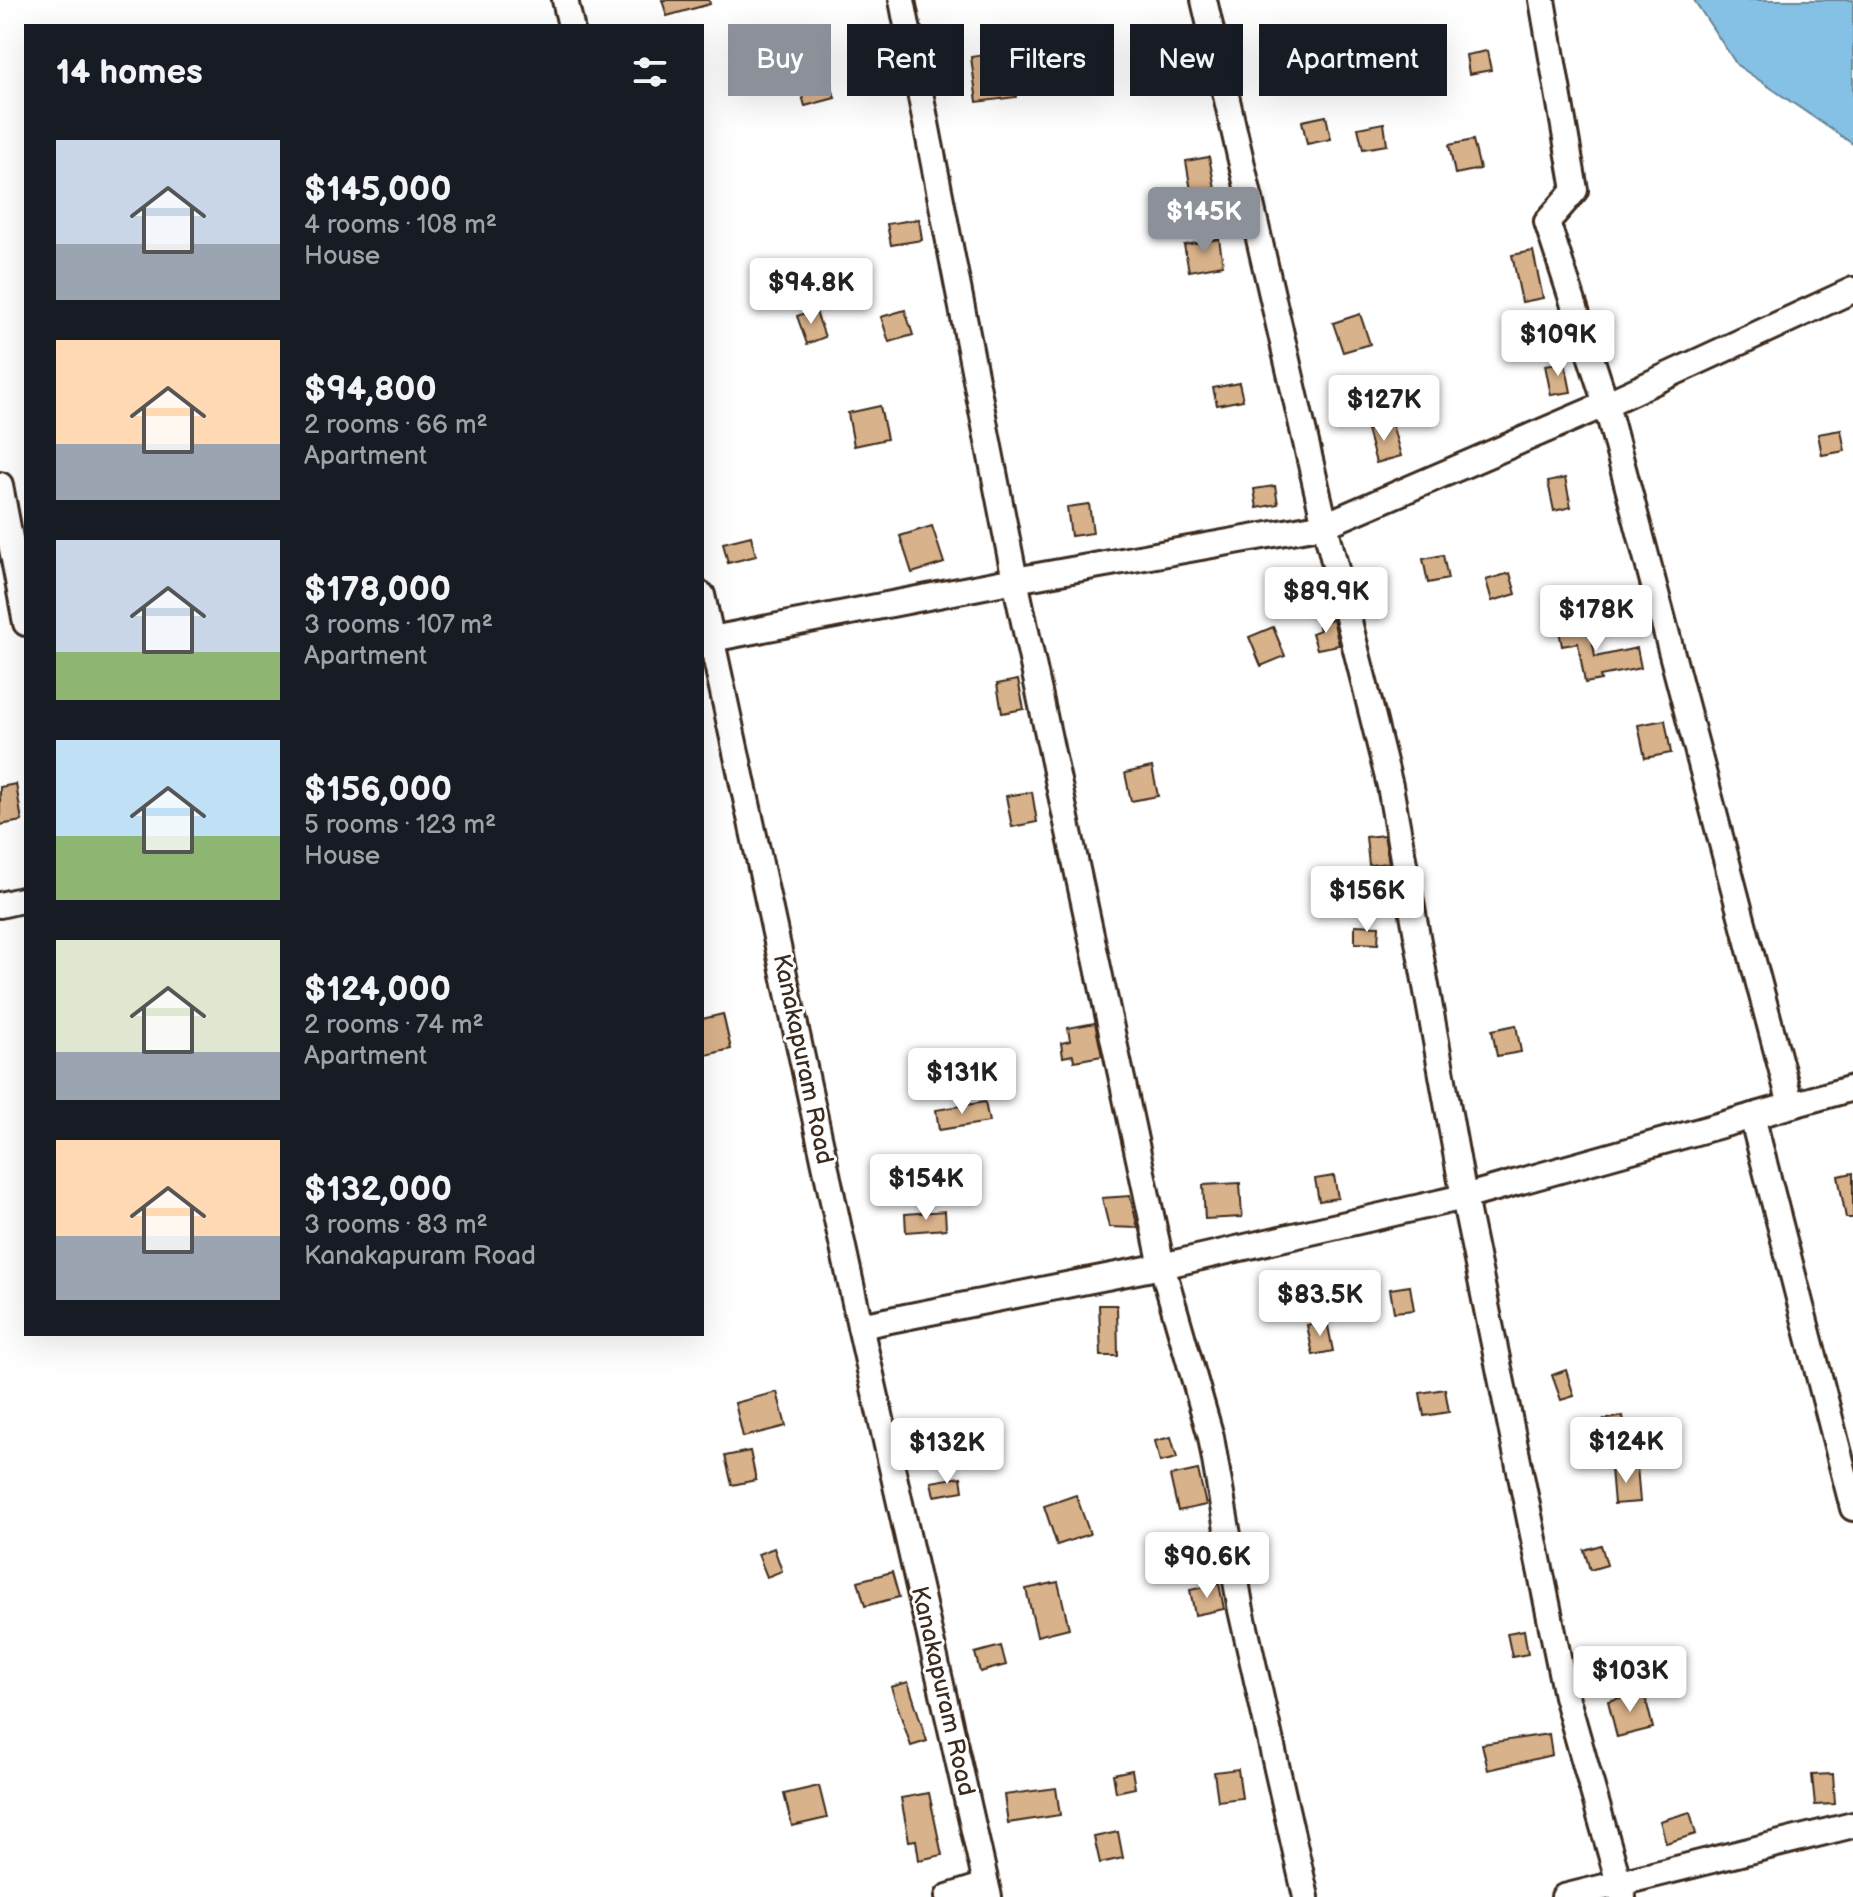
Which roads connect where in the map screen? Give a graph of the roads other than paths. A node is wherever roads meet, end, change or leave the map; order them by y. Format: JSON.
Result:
{"nodes":[{"id":1,"x":565,"y":0,"type":"edge"},
{"id":2,"x":902,"y":0,"type":"edge"},
{"id":3,"x":1204,"y":0,"type":"edge"},
{"id":4,"x":1542,"y":0,"type":"edge"},
{"id":5,"x":571,"y":24,"type":"edge"},
{"id":6,"x":1853,"y":290,"type":"edge"},
{"id":7,"x":1606,"y":404,"type":"junction"},
{"id":8,"x":0,"y":485,"type":"edge"},
{"id":9,"x":16,"y":509,"type":"edge"},
{"id":10,"x":1325,"y":525,"type":"junction"},
{"id":11,"x":1015,"y":580,"type":"junction"},
{"id":12,"x":24,"y":600,"type":"edge"},
{"id":13,"x":704,"y":604,"type":"edge"},
{"id":14,"x":712,"y":639,"type":"junction"},
{"id":15,"x":24,"y":899,"type":"edge"},
{"id":16,"x":0,"y":905,"type":"edge"},
{"id":17,"x":1853,"y":1088,"type":"edge"},
{"id":18,"x":1791,"y":1105,"type":"junction"},
{"id":19,"x":1752,"y":1116,"type":"junction"},
{"id":20,"x":1464,"y":1197,"type":"junction"},
{"id":21,"x":1162,"y":1266,"type":"junction"},
{"id":22,"x":860,"y":1326,"type":"junction"},
{"id":23,"x":1853,"y":1508,"type":"edge"},
{"id":24,"x":1853,"y":1825,"type":"edge"},
{"id":25,"x":988,"y":1891,"type":"edge"},
{"id":26,"x":1621,"y":1891,"type":"edge"},
{"id":27,"x":948,"y":1897,"type":"edge"},
{"id":28,"x":1306,"y":1897,"type":"edge"},
{"id":29,"x":1564,"y":1897,"type":"edge"}],
"edges":[{"from":1,"to":5,"type":"street"},
{"from":2,"to":11,"type":"street"},
{"from":3,"to":10,"type":"street"},
{"from":4,"to":7,"type":"street"},
{"from":6,"to":7,"type":"street"},
{"from":7,"to":10,"type":"street"},
{"from":7,"to":18,"type":"street"},
{"from":8,"to":9,"type":"street"},
{"from":9,"to":12,"type":"street"},
{"from":10,"to":11,"type":"street"},
{"from":10,"to":20,"type":"street"},
{"from":11,"to":14,"type":"street"},
{"from":11,"to":21,"type":"street"},
{"from":13,"to":14,"type":"street","name":"Kanakapuram Road"},
{"from":14,"to":22,"type":"street","name":"Kanakapuram Road"},
{"from":15,"to":16,"type":"street"},
{"from":17,"to":18,"type":"street"},
{"from":18,"to":19,"type":"street"},
{"from":19,"to":20,"type":"street"},
{"from":19,"to":23,"type":"street"},
{"from":20,"to":21,"type":"street"},
{"from":20,"to":26,"type":"street"},
{"from":21,"to":22,"type":"street"},
{"from":21,"to":28,"type":"street"},
{"from":22,"to":25,"type":"street","name":"Kanakapuram Road"},
{"from":24,"to":26,"type":"street"},
{"from":25,"to":27,"type":"street"},
{"from":26,"to":29,"type":"street"}]}
